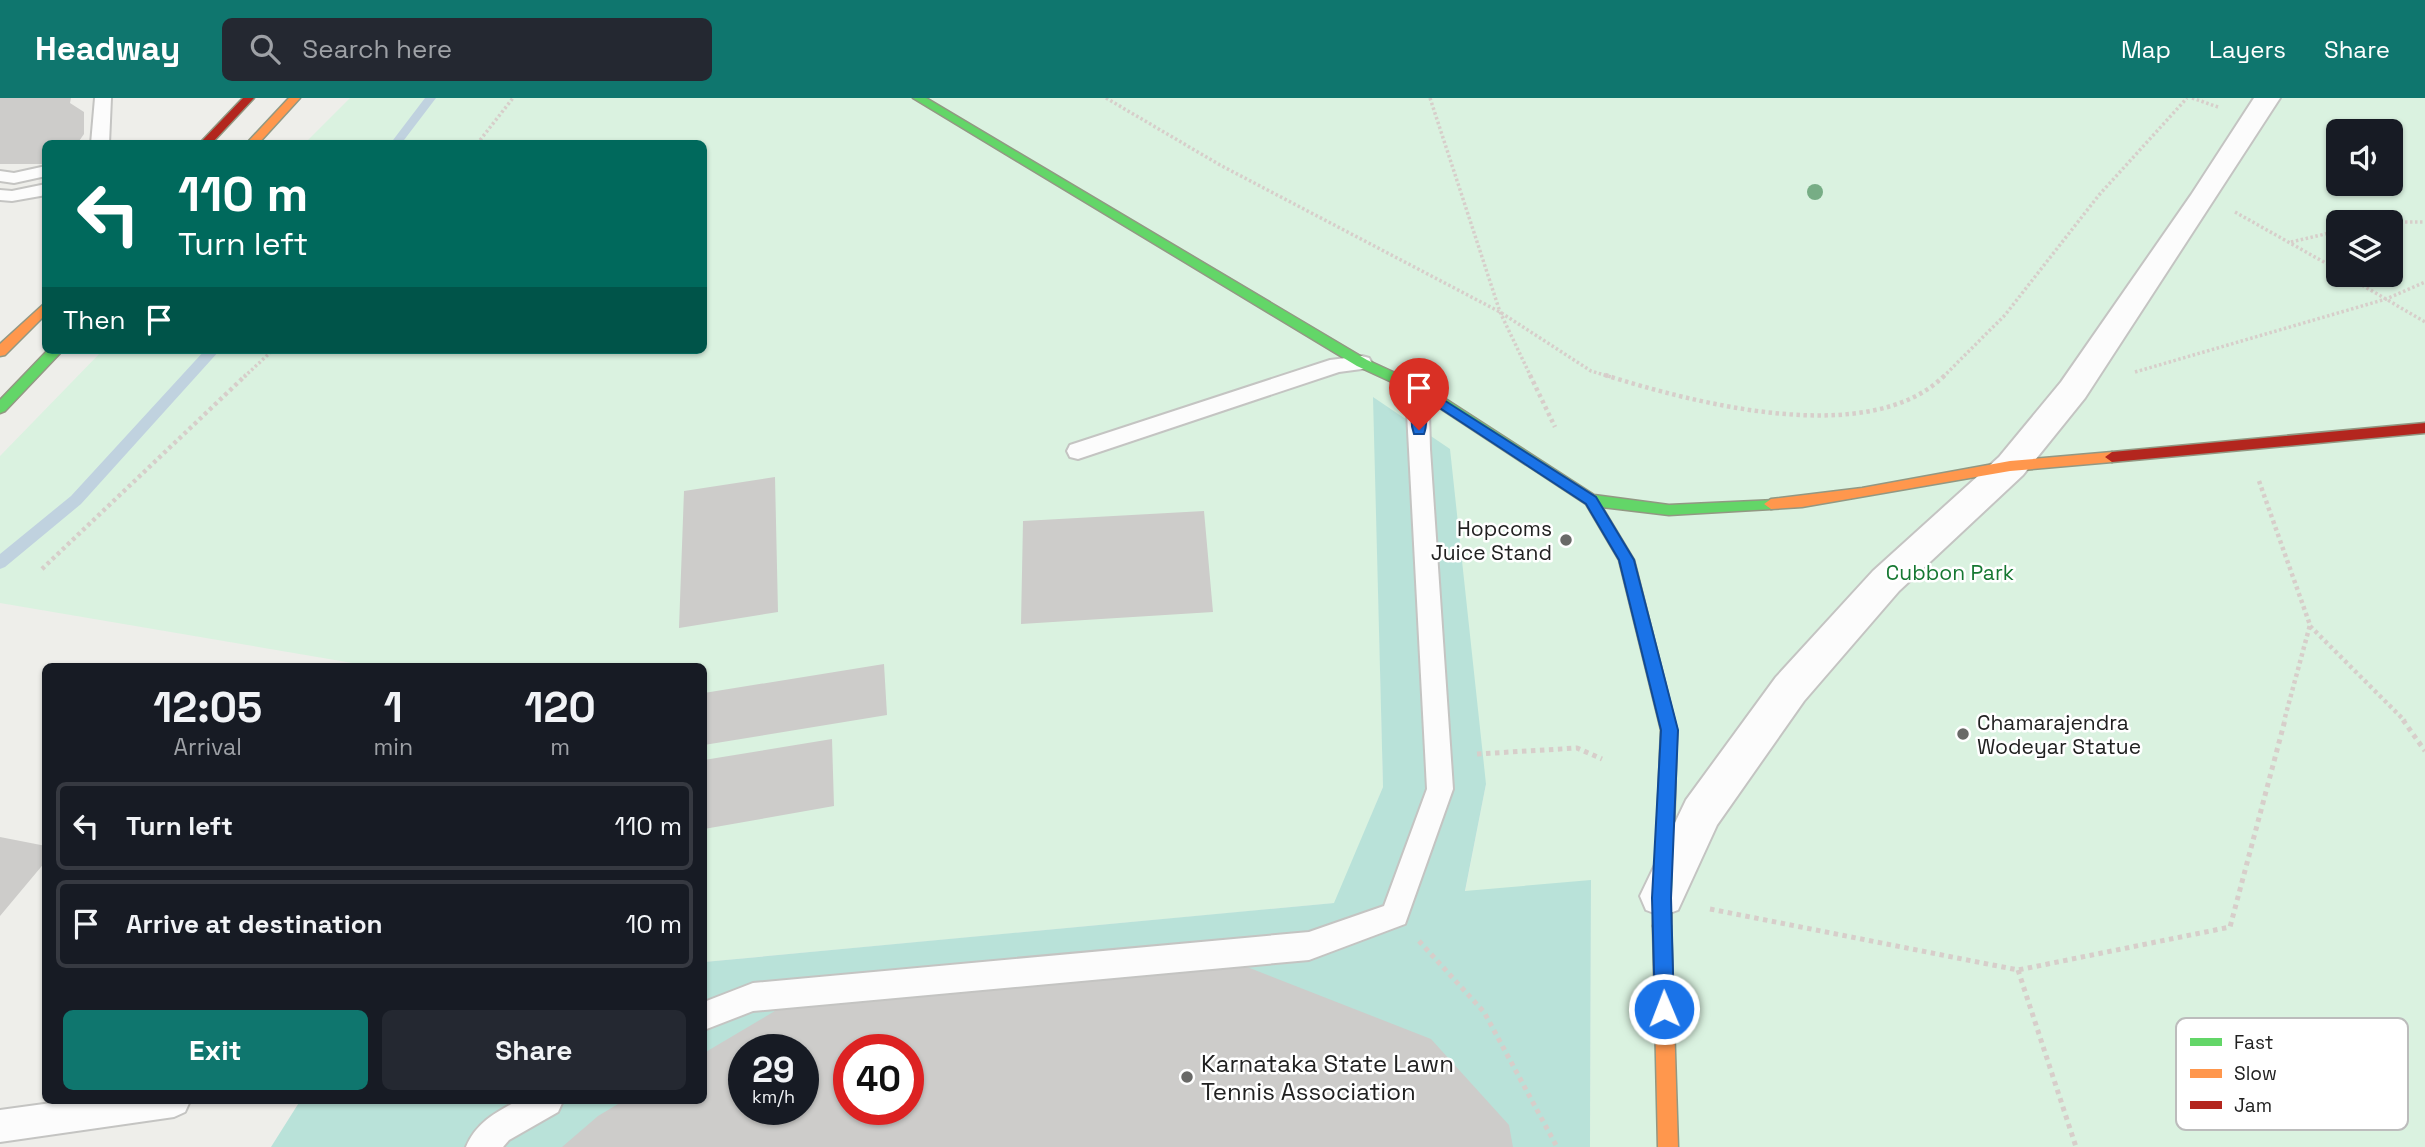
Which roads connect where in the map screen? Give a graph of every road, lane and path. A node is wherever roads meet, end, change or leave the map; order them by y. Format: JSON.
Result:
{"nodes":[{"id":1,"x":103,"y":98,"type":"edge"},
{"id":2,"x":249,"y":98,"type":"edge"},
{"id":3,"x":295,"y":98,"type":"edge"},
{"id":4,"x":513,"y":98,"type":"edge"},
{"id":5,"x":918,"y":98,"type":"edge"},
{"id":6,"x":1106,"y":98,"type":"edge"},
{"id":7,"x":1430,"y":98,"type":"edge"},
{"id":8,"x":2187,"y":98,"type":"edge"},
{"id":9,"x":2267,"y":98,"type":"edge"},
{"id":10,"x":100,"y":140,"type":"edge"},
{"id":11,"x":208,"y":140,"type":"edge"},
{"id":12,"x":255,"y":140,"type":"edge"},
{"id":13,"x":480,"y":140,"type":"edge"},
{"id":14,"x":42,"y":172,"type":"edge"},
{"id":15,"x":0,"y":176,"type":"edge"},
{"id":16,"x":42,"y":189,"type":"edge"},
{"id":17,"x":0,"y":195,"type":"edge"},
{"id":18,"x":2206,"y":195,"type":"junction"},
{"id":19,"x":2403,"y":221,"type":"edge"},
{"id":20,"x":2425,"y":222,"type":"edge"},
{"id":21,"x":2326,"y":234,"type":"edge"},
{"id":22,"x":2290,"y":242,"type":"junction"},
{"id":23,"x":2326,"y":263,"type":"edge"},
{"id":24,"x":2425,"y":282,"type":"edge"},
{"id":25,"x":2366,"y":287,"type":"edge"},
{"id":26,"x":2386,"y":299,"type":"junction"},
{"id":27,"x":42,"y":310,"type":"edge"},
{"id":28,"x":1500,"y":312,"type":"junction"},
{"id":29,"x":2425,"y":322,"type":"edge"},
{"id":30,"x":0,"y":352,"type":"edge"},
{"id":31,"x":52,"y":354,"type":"edge"},
{"id":32,"x":269,"y":354,"type":"edge"},
{"id":33,"x":1362,"y":363,"type":"junction"},
{"id":34,"x":2073,"y":390,"type":"junction"},
{"id":35,"x":1425,"y":392,"type":"junction"},
{"id":36,"x":0,"y":408,"type":"edge"},
{"id":37,"x":2425,"y":428,"type":"edge"},
{"id":38,"x":1558,"y":432,"type":"dead end"},
{"id":39,"x":1078,"y":452,"type":"dead end"},
{"id":40,"x":2011,"y":466,"type":"junction"},
{"id":41,"x":2253,"y":473,"type":"dead end"},
{"id":42,"x":1591,"y":500,"type":"junction"},
{"id":43,"x":42,"y":569,"type":"dead end"},
{"id":44,"x":2310,"y":625,"type":"junction"},
{"id":45,"x":2425,"y":751,"type":"edge"},
{"id":46,"x":1437,"y":757,"type":"junction"},
{"id":47,"x":1602,"y":760,"type":"dead end"},
{"id":48,"x":1661,"y":898,"type":"junction"},
{"id":49,"x":1395,"y":915,"type":"junction"},
{"id":50,"x":2018,"y":970,"type":"junction"},
{"id":51,"x":707,"y":1015,"type":"edge"},
{"id":52,"x":153,"y":1104,"type":"edge"},
{"id":53,"x":542,"y":1104,"type":"edge"},
{"id":54,"x":0,"y":1126,"type":"edge"},
{"id":55,"x":482,"y":1147,"type":"edge"},
{"id":56,"x":1557,"y":1147,"type":"edge"},
{"id":57,"x":1668,"y":1147,"type":"edge"},
{"id":58,"x":2076,"y":1147,"type":"edge"}],
"edges":[{"from":1,"to":10,"type":"lane"},
{"from":2,"to":11,"type":"street"},
{"from":3,"to":12,"type":"street"},
{"from":4,"to":13,"type":"path"},
{"from":5,"to":33,"type":"street"},
{"from":6,"to":28,"type":"path"},
{"from":7,"to":28,"type":"path"},
{"from":8,"to":28,"type":"path"},
{"from":9,"to":18,"type":"street"},
{"from":14,"to":15,"type":"lane"},
{"from":16,"to":17,"type":"lane"},
{"from":18,"to":22,"type":"path"},
{"from":18,"to":34,"type":"street"},
{"from":19,"to":20,"type":"path"},
{"from":21,"to":22,"type":"path"},
{"from":22,"to":23,"type":"path"},
{"from":24,"to":26,"type":"path"},
{"from":25,"to":26,"type":"path"},
{"from":26,"to":29,"type":"path"},
{"from":26,"to":34,"type":"path"},
{"from":27,"to":30,"type":"street"},
{"from":28,"to":38,"type":"path"},
{"from":31,"to":36,"type":"street"},
{"from":32,"to":43,"type":"path"},
{"from":33,"to":35,"type":"street"},
{"from":33,"to":39,"type":"lane"},
{"from":34,"to":40,"type":"street"},
{"from":35,"to":42,"type":"street"},
{"from":35,"to":46,"type":"lane"},
{"from":37,"to":40,"type":"street"},
{"from":40,"to":42,"type":"street"},
{"from":40,"to":48,"type":"street"},
{"from":41,"to":44,"type":"path"},
{"from":42,"to":48,"type":"street"},
{"from":44,"to":45,"type":"path"},
{"from":44,"to":50,"type":"path"},
{"from":46,"to":47,"type":"path"},
{"from":46,"to":49,"type":"lane"},
{"from":48,"to":50,"type":"path"},
{"from":48,"to":57,"type":"street"},
{"from":49,"to":51,"type":"lane"},
{"from":49,"to":56,"type":"path"},
{"from":50,"to":58,"type":"path"},
{"from":52,"to":54,"type":"lane"},
{"from":53,"to":55,"type":"lane"}]}
